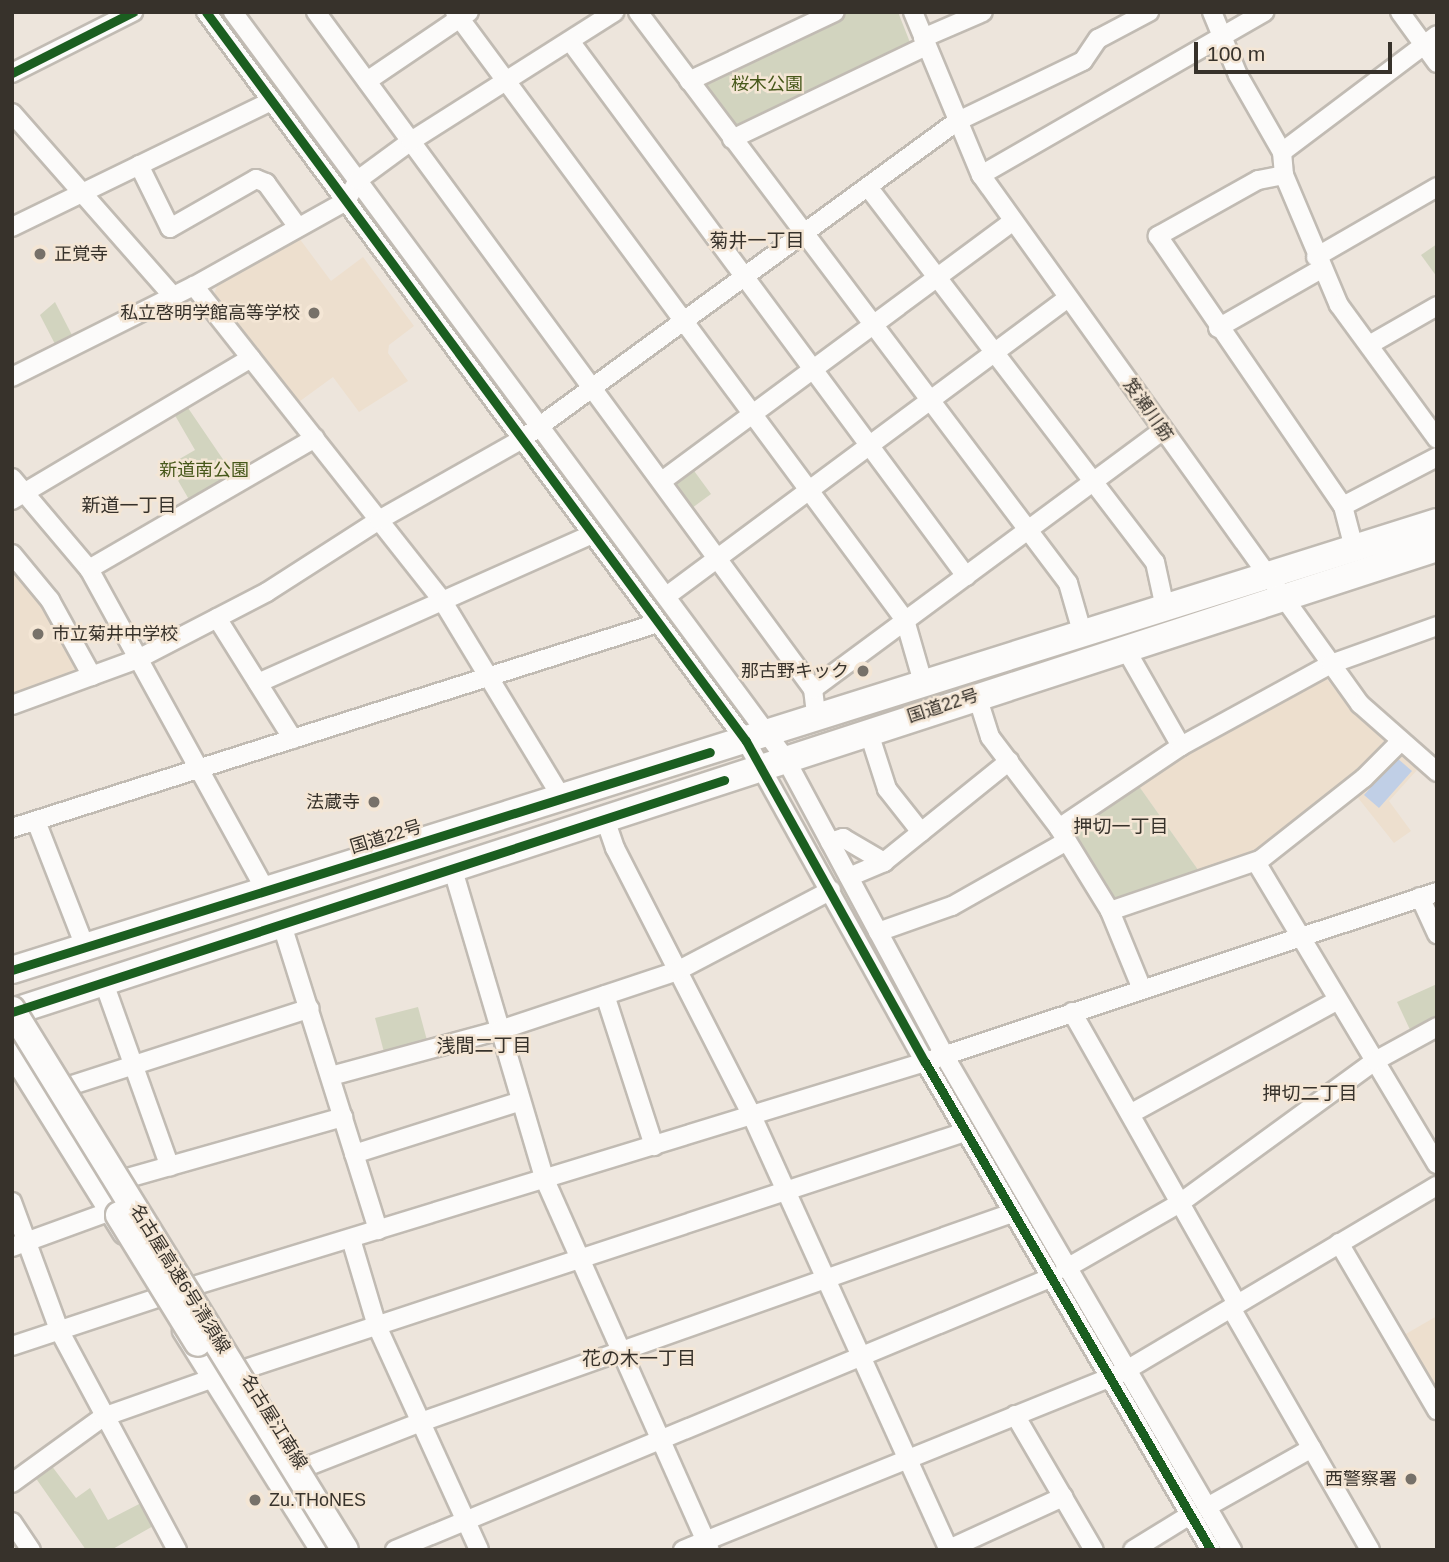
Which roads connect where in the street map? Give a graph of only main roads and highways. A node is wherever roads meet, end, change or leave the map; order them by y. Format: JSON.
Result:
{"nodes":[{"id":1,"x":1437,"y":522,"type":"edge"},
{"id":2,"x":1437,"y":548,"type":"edge"},
{"id":3,"x":12,"y":970,"type":"edge"},
{"id":4,"x":14,"y":1006,"type":"edge"},
{"id":5,"x":12,"y":1042,"type":"edge"},
{"id":6,"x":12,"y":1052,"type":"edge"},
{"id":7,"x":324,"y":1550,"type":"edge"},
{"id":8,"x":345,"y":1550,"type":"edge"},
{"id":9,"x":351,"y":1550,"type":"edge"}],
"edges":[{"from":1,"to":3,"type":"highway","name":"国道22号"},
{"from":2,"to":4,"type":"highway","name":"国道22号"},
{"from":4,"to":8,"type":"highway","name":"名古屋高速6号清須線","bridge":true},
{"from":4,"to":9,"type":"main road","name":"名古屋江南線"},
{"from":5,"to":7,"type":"highway","name":"名古屋高速6号清須線","bridge":true},
{"from":6,"to":7,"type":"main road","name":"名古屋江南線"}]}
